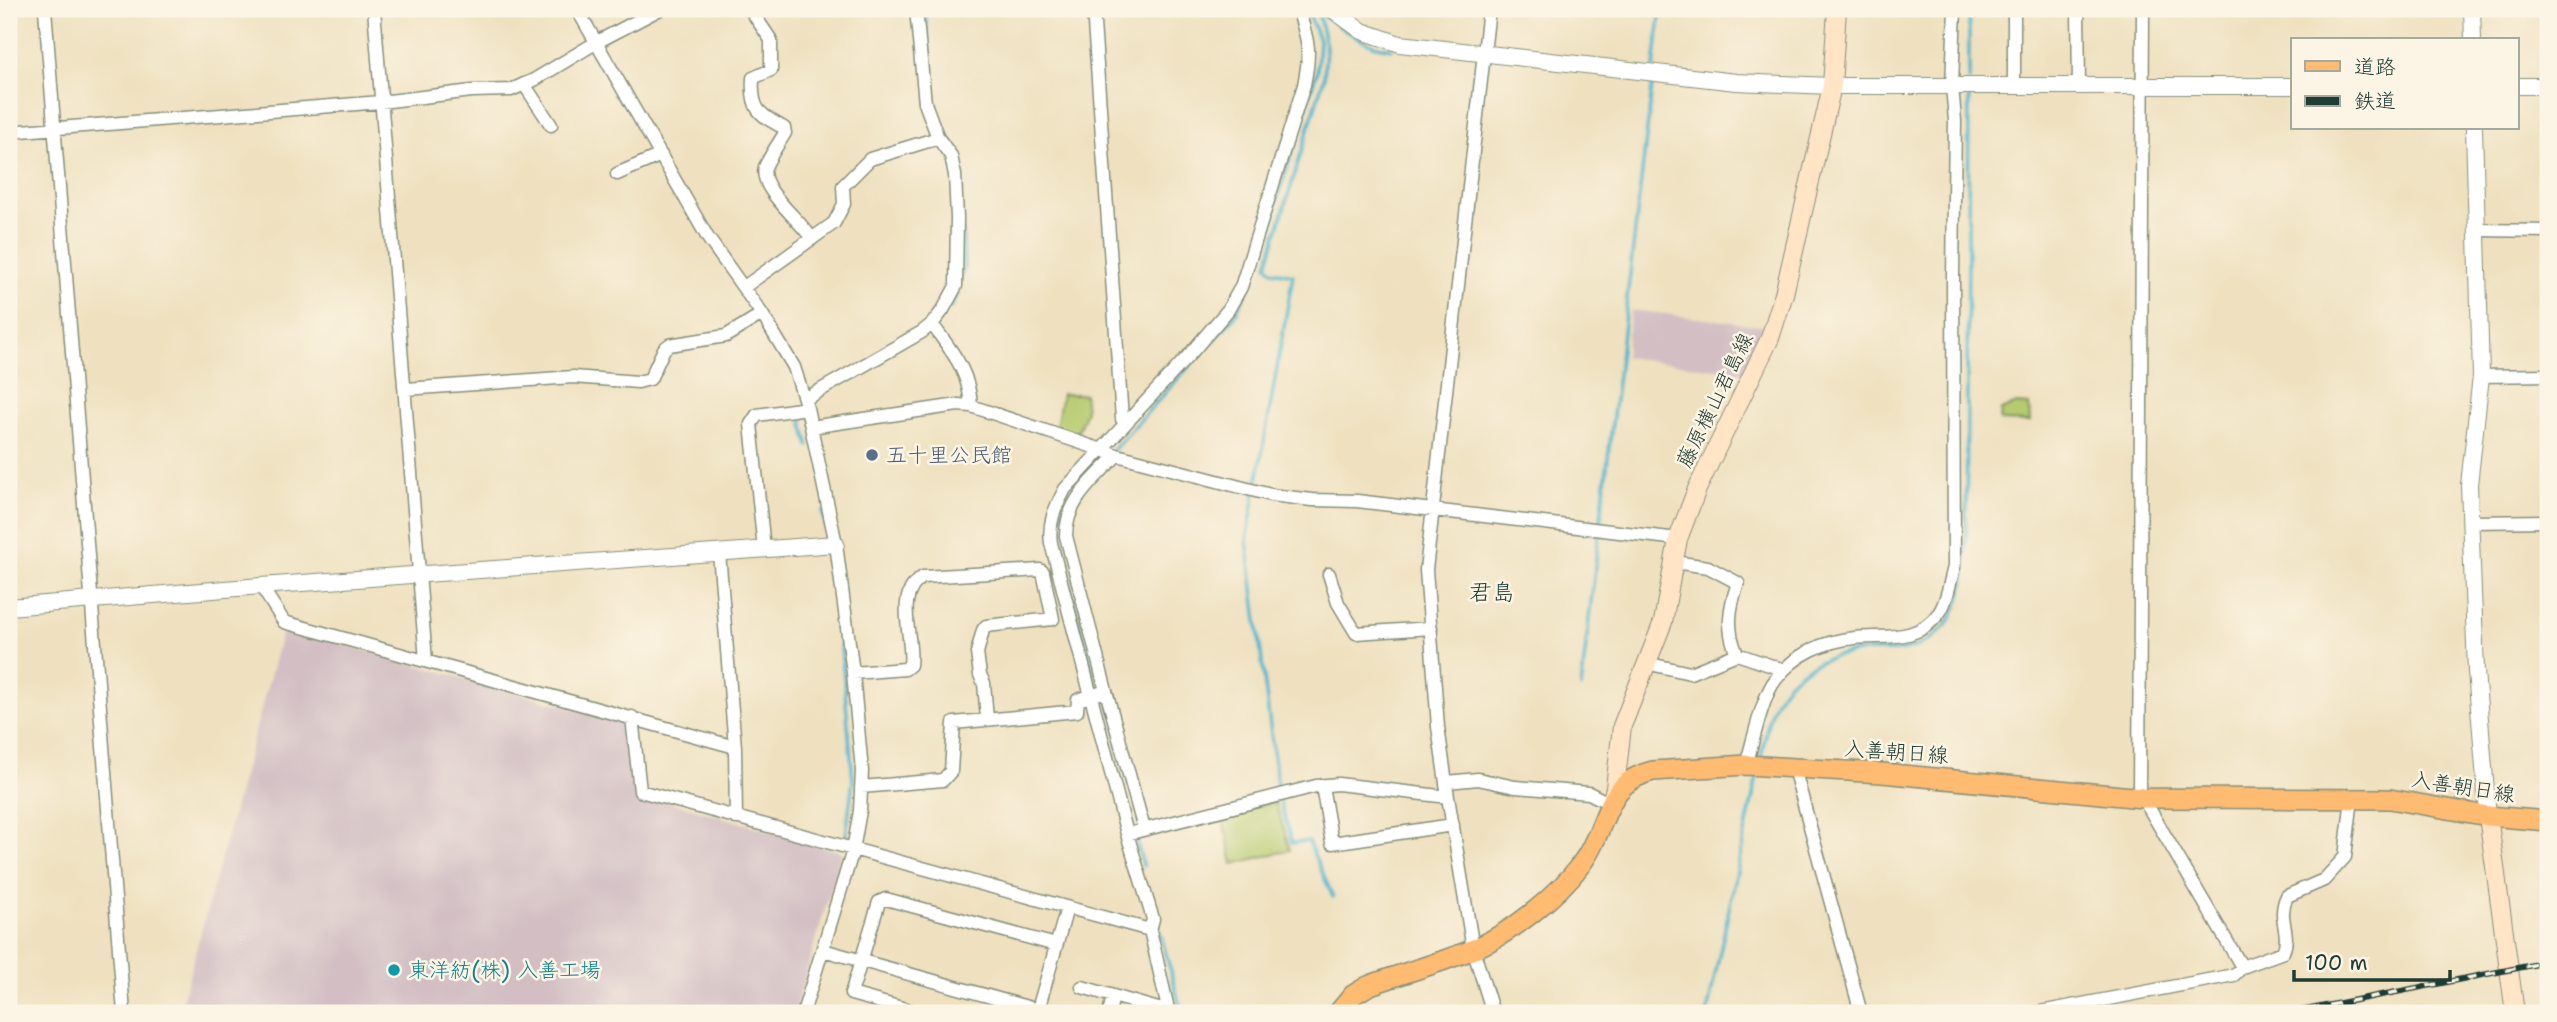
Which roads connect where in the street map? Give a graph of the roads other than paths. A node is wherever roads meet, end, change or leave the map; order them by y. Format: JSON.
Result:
{"nodes":[{"id":1,"x":46,"y":9,"type":"edge"},
{"id":2,"x":374,"y":9,"type":"edge"},
{"id":3,"x":577,"y":9,"type":"edge"},
{"id":4,"x":660,"y":9,"type":"edge"},
{"id":5,"x":750,"y":9,"type":"edge"},
{"id":6,"x":916,"y":9,"type":"edge"},
{"id":7,"x":1093,"y":9,"type":"edge"},
{"id":8,"x":1298,"y":9,"type":"edge"},
{"id":9,"x":1332,"y":9,"type":"edge"},
{"id":10,"x":1489,"y":9,"type":"edge"},
{"id":11,"x":1837,"y":9,"type":"edge"},
{"id":12,"x":1955,"y":9,"type":"edge"},
{"id":13,"x":2014,"y":9,"type":"edge"},
{"id":14,"x":2078,"y":9,"type":"edge"},
{"id":15,"x":2143,"y":9,"type":"edge"},
{"id":16,"x":2472,"y":9,"type":"edge"},
{"id":17,"x":2473,"y":38,"type":"edge"},
{"id":18,"x":597,"y":42,"type":"junction"},
{"id":19,"x":1484,"y":53,"type":"junction"},
{"id":20,"x":524,"y":84,"type":"junction"},
{"id":21,"x":1952,"y":85,"type":"junction"},
{"id":22,"x":2014,"y":85,"type":"junction"},
{"id":23,"x":2079,"y":85,"type":"junction"},
{"id":24,"x":2141,"y":85,"type":"junction"},
{"id":25,"x":1832,"y":86,"type":"junction"},
{"id":26,"x":2291,"y":86,"type":"edge"},
{"id":27,"x":2518,"y":86,"type":"edge"},
{"id":28,"x":2548,"y":86,"type":"edge"},
{"id":29,"x":381,"y":102,"type":"junction"},
{"id":30,"x":551,"y":125,"type":"dead end"},
{"id":31,"x":56,"y":130,"type":"junction"},
{"id":32,"x":2474,"y":130,"type":"edge"},
{"id":33,"x":9,"y":132,"type":"edge"},
{"id":34,"x":938,"y":138,"type":"junction"},
{"id":35,"x":661,"y":155,"type":"junction"},
{"id":36,"x":617,"y":174,"type":"dead end"},
{"id":37,"x":2477,"y":230,"type":"junction"},
{"id":38,"x":2548,"y":231,"type":"edge"},
{"id":39,"x":812,"y":239,"type":"junction"},
{"id":40,"x":744,"y":287,"type":"junction"},
{"id":41,"x":762,"y":314,"type":"junction"},
{"id":42,"x":932,"y":324,"type":"junction"},
{"id":43,"x":2548,"y":375,"type":"edge"},
{"id":44,"x":2481,"y":376,"type":"junction"},
{"id":45,"x":406,"y":389,"type":"junction"},
{"id":46,"x":806,"y":404,"type":"junction"},
{"id":47,"x":971,"y":406,"type":"junction"},
{"id":48,"x":1125,"y":422,"type":"junction"},
{"id":49,"x":811,"y":427,"type":"junction"},
{"id":50,"x":1102,"y":448,"type":"junction"},
{"id":51,"x":1117,"y":455,"type":"junction"},
{"id":52,"x":1432,"y":510,"type":"junction"},
{"id":53,"x":2548,"y":521,"type":"edge"},
{"id":54,"x":2472,"y":522,"type":"junction"},
{"id":55,"x":1678,"y":539,"type":"junction"},
{"id":56,"x":836,"y":544,"type":"junction"},
{"id":57,"x":764,"y":549,"type":"junction"},
{"id":58,"x":719,"y":553,"type":"junction"},
{"id":59,"x":1674,"y":562,"type":"junction"},
{"id":60,"x":419,"y":575,"type":"junction"},
{"id":61,"x":1329,"y":575,"type":"dead end"},
{"id":62,"x":261,"y":586,"type":"junction"},
{"id":63,"x":92,"y":602,"type":"junction"},
{"id":64,"x":9,"y":607,"type":"edge"},
{"id":65,"x":1431,"y":628,"type":"junction"},
{"id":66,"x":1737,"y":654,"type":"junction"},
{"id":67,"x":426,"y":661,"type":"junction"},
{"id":68,"x":1646,"y":663,"type":"junction"},
{"id":69,"x":1784,"y":670,"type":"junction"},
{"id":70,"x":853,"y":673,"type":"junction"},
{"id":71,"x":1106,"y":691,"type":"junction"},
{"id":72,"x":1090,"y":694,"type":"junction"},
{"id":73,"x":632,"y":718,"type":"junction"},
{"id":74,"x":987,"y":719,"type":"junction"},
{"id":75,"x":735,"y":747,"type":"junction"},
{"id":76,"x":1746,"y":765,"type":"junction"},
{"id":77,"x":1794,"y":768,"type":"junction"},
{"id":78,"x":1447,"y":782,"type":"junction"},
{"id":79,"x":1322,"y":786,"type":"junction"},
{"id":80,"x":861,"y":787,"type":"junction"},
{"id":81,"x":1448,"y":797,"type":"junction"},
{"id":82,"x":2141,"y":798,"type":"junction"},
{"id":83,"x":2352,"y":798,"type":"junction"},
{"id":84,"x":1611,"y":804,"type":"junction"},
{"id":85,"x":2488,"y":816,"type":"junction"},
{"id":86,"x":736,"y":818,"type":"junction"},
{"id":87,"x":2548,"y":821,"type":"edge"},
{"id":88,"x":1452,"y":825,"type":"junction"},
{"id":89,"x":1144,"y":829,"type":"junction"},
{"id":90,"x":1127,"y":834,"type":"junction"},
{"id":91,"x":853,"y":850,"type":"junction"},
{"id":92,"x":1067,"y":908,"type":"junction"},
{"id":93,"x":1150,"y":930,"type":"junction"},
{"id":94,"x":1056,"y":945,"type":"junction"},
{"id":95,"x":1473,"y":949,"type":"junction"},
{"id":96,"x":823,"y":950,"type":"junction"},
{"id":97,"x":861,"y":960,"type":"junction"},
{"id":98,"x":2242,"y":967,"type":"junction"},
{"id":99,"x":1082,"y":987,"type":"dead end"},
{"id":100,"x":1113,"y":996,"type":"junction"},
{"id":101,"x":1169,"y":1011,"type":"edge"},
{"id":102,"x":1037,"y":1012,"type":"edge"},
{"id":103,"x":124,"y":1013,"type":"edge"},
{"id":104,"x":803,"y":1013,"type":"edge"},
{"id":105,"x":920,"y":1013,"type":"edge"},
{"id":106,"x":1109,"y":1013,"type":"edge"},
{"id":107,"x":1338,"y":1013,"type":"edge"},
{"id":108,"x":1493,"y":1013,"type":"edge"},
{"id":109,"x":1861,"y":1013,"type":"edge"},
{"id":110,"x":2035,"y":1013,"type":"edge"},
{"id":111,"x":2515,"y":1013,"type":"edge"}],
"edges":[{"from":1,"to":31,"type":"street"},
{"from":2,"to":29,"type":"street"},
{"from":3,"to":18,"type":"street"},
{"from":4,"to":18,"type":"street"},
{"from":5,"to":39,"type":"street"},
{"from":6,"to":34,"type":"street"},
{"from":7,"to":48,"type":"street"},
{"from":8,"to":48,"type":"street"},
{"from":9,"to":19,"type":"street"},
{"from":10,"to":19,"type":"street"},
{"from":11,"to":25,"type":"main road","name":"藤原横山君島線"},
{"from":12,"to":21,"type":"street"},
{"from":13,"to":22,"type":"street"},
{"from":14,"to":23,"type":"street"},
{"from":15,"to":24,"type":"street"},
{"from":16,"to":17,"type":"street"},
{"from":18,"to":20,"type":"street"},
{"from":18,"to":35,"type":"street"},
{"from":19,"to":25,"type":"street"},
{"from":19,"to":52,"type":"street"},
{"from":20,"to":29,"type":"street"},
{"from":20,"to":30,"type":"street"},
{"from":21,"to":22,"type":"street"},
{"from":21,"to":25,"type":"street"},
{"from":21,"to":69,"type":"street"},
{"from":22,"to":23,"type":"street"},
{"from":23,"to":24,"type":"street"},
{"from":24,"to":26,"type":"street"},
{"from":24,"to":82,"type":"street"},
{"from":25,"to":55,"type":"main road","name":"藤原横山君島線"},
{"from":27,"to":28,"type":"street"},
{"from":29,"to":31,"type":"street"},
{"from":29,"to":45,"type":"street"},
{"from":31,"to":33,"type":"street"},
{"from":31,"to":63,"type":"street"},
{"from":32,"to":37,"type":"street"},
{"from":34,"to":39,"type":"street"},
{"from":34,"to":42,"type":"street"},
{"from":35,"to":36,"type":"street"},
{"from":35,"to":40,"type":"street"},
{"from":37,"to":38,"type":"street"},
{"from":37,"to":44,"type":"street"},
{"from":39,"to":40,"type":"street"},
{"from":40,"to":41,"type":"street"},
{"from":41,"to":45,"type":"street"},
{"from":41,"to":46,"type":"street"},
{"from":42,"to":46,"type":"street"},
{"from":42,"to":47,"type":"street"},
{"from":43,"to":44,"type":"street"},
{"from":44,"to":54,"type":"street"},
{"from":45,"to":60,"type":"street"},
{"from":46,"to":49,"type":"street"},
{"from":46,"to":57,"type":"street"},
{"from":47,"to":49,"type":"street"},
{"from":47,"to":50,"type":"street"},
{"from":48,"to":50,"type":"street"},
{"from":49,"to":56,"type":"street"},
{"from":50,"to":51,"type":"street"},
{"from":50,"to":72,"type":"street"},
{"from":51,"to":52,"type":"street"},
{"from":51,"to":71,"type":"street"},
{"from":52,"to":55,"type":"street"},
{"from":52,"to":65,"type":"street"},
{"from":53,"to":54,"type":"street"},
{"from":54,"to":85,"type":"street"},
{"from":55,"to":59,"type":"main road","name":"藤原横山君島線"},
{"from":56,"to":57,"type":"street"},
{"from":56,"to":70,"type":"street"},
{"from":57,"to":58,"type":"street"},
{"from":58,"to":60,"type":"street"},
{"from":58,"to":75,"type":"street"},
{"from":59,"to":66,"type":"street"},
{"from":59,"to":68,"type":"main road","name":"藤原横山君島線"},
{"from":60,"to":62,"type":"street"},
{"from":60,"to":67,"type":"street"},
{"from":61,"to":65,"type":"street"},
{"from":62,"to":63,"type":"street"},
{"from":62,"to":67,"type":"street"},
{"from":63,"to":64,"type":"street"},
{"from":63,"to":103,"type":"street"},
{"from":65,"to":78,"type":"street"},
{"from":66,"to":68,"type":"street"},
{"from":66,"to":69,"type":"street"},
{"from":67,"to":73,"type":"street"},
{"from":68,"to":84,"type":"main road","name":"藤原横山君島線"},
{"from":69,"to":76,"type":"street"},
{"from":70,"to":74,"type":"street"},
{"from":70,"to":80,"type":"street"},
{"from":71,"to":72,"type":"street"},
{"from":71,"to":89,"type":"street"},
{"from":72,"to":74,"type":"street"},
{"from":72,"to":90,"type":"street"},
{"from":73,"to":75,"type":"street"},
{"from":73,"to":86,"type":"street"},
{"from":74,"to":80,"type":"street"},
{"from":75,"to":86,"type":"street"},
{"from":76,"to":77,"type":"main road","name":"入善朝日線"},
{"from":76,"to":84,"type":"main road","name":"入善朝日線"},
{"from":77,"to":82,"type":"main road","name":"入善朝日線"},
{"from":77,"to":109,"type":"street"},
{"from":78,"to":81,"type":"street"},
{"from":78,"to":84,"type":"street"},
{"from":79,"to":81,"type":"street"},
{"from":79,"to":88,"type":"street"},
{"from":79,"to":89,"type":"street"},
{"from":80,"to":91,"type":"street"},
{"from":81,"to":88,"type":"street"},
{"from":82,"to":83,"type":"main road","name":"入善朝日線"},
{"from":82,"to":98,"type":"street"},
{"from":83,"to":85,"type":"main road","name":"入善朝日線"},
{"from":83,"to":98,"type":"street"},
{"from":84,"to":95,"type":"main road","name":"入善朝日線"},
{"from":85,"to":87,"type":"main road","name":"入善朝日線"},
{"from":85,"to":111,"type":"main road"},
{"from":86,"to":91,"type":"street"},
{"from":88,"to":95,"type":"street"},
{"from":89,"to":90,"type":"street"},
{"from":90,"to":93,"type":"street"},
{"from":91,"to":92,"type":"street"},
{"from":91,"to":96,"type":"street"},
{"from":92,"to":93,"type":"street"},
{"from":92,"to":94,"type":"street"},
{"from":93,"to":101,"type":"street"},
{"from":94,"to":97,"type":"street"},
{"from":94,"to":102,"type":"street"},
{"from":95,"to":107,"type":"main road","name":"入善朝日線"},
{"from":95,"to":108,"type":"street"},
{"from":96,"to":97,"type":"street"},
{"from":96,"to":104,"type":"street"},
{"from":97,"to":102,"type":"street"},
{"from":97,"to":105,"type":"street"},
{"from":98,"to":110,"type":"street"},
{"from":99,"to":100,"type":"street"},
{"from":100,"to":101,"type":"street"},
{"from":100,"to":106,"type":"street"}]}
